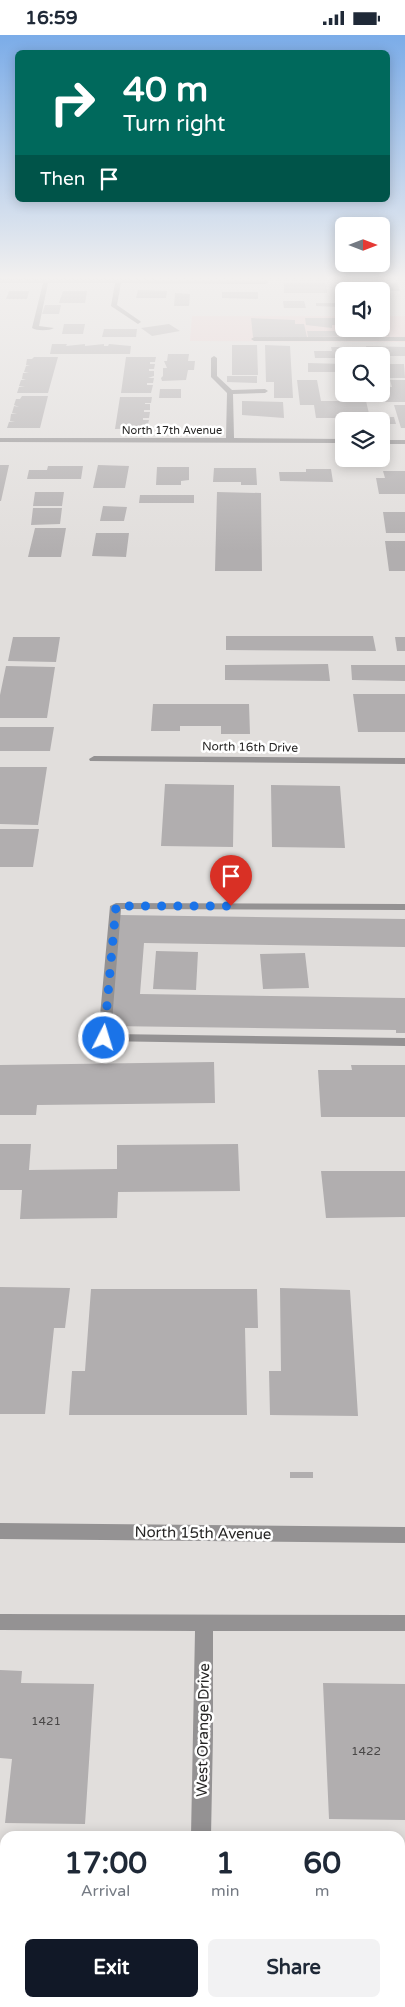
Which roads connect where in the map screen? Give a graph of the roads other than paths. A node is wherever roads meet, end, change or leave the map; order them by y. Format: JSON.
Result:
{"nodes":[{"id":1,"x":214,"y":368,"type":"edge"},
{"id":2,"x":265,"y":391,"type":"dead end"},
{"id":3,"x":230,"y":392,"type":"junction"},
{"id":4,"x":0,"y":440,"type":"edge"},
{"id":5,"x":230,"y":441,"type":"junction"},
{"id":6,"x":335,"y":441,"type":"edge"},
{"id":7,"x":390,"y":442,"type":"edge"},
{"id":8,"x":405,"y":442,"type":"edge"},
{"id":9,"x":94,"y":759,"type":"dead end"},
{"id":10,"x":405,"y":761,"type":"edge"},
{"id":11,"x":405,"y":907,"type":"edge"},
{"id":12,"x":405,"y":1043,"type":"edge"},
{"id":13,"x":0,"y":1531,"type":"edge"},
{"id":14,"x":405,"y":1535,"type":"edge"},
{"id":15,"x":0,"y":1622,"type":"edge"},
{"id":16,"x":204,"y":1623,"type":"junction"},
{"id":17,"x":405,"y":1623,"type":"edge"},
{"id":18,"x":200,"y":1831,"type":"edge"}],
"edges":[{"from":1,"to":3,"type":"street"},
{"from":2,"to":3,"type":"street"},
{"from":3,"to":5,"type":"street"},
{"from":4,"to":5,"type":"street","name":"North 17th Avenue"},
{"from":5,"to":6,"type":"street","name":"North 17th Avenue"},
{"from":7,"to":8,"type":"street"},
{"from":9,"to":10,"type":"street","name":"North 16th Drive"},
{"from":11,"to":12,"type":"street"},
{"from":13,"to":14,"type":"street","name":"North 15th Avenue"},
{"from":15,"to":16,"type":"street"},
{"from":16,"to":17,"type":"street"},
{"from":16,"to":18,"type":"street","name":"West Orange Drive"}]}
